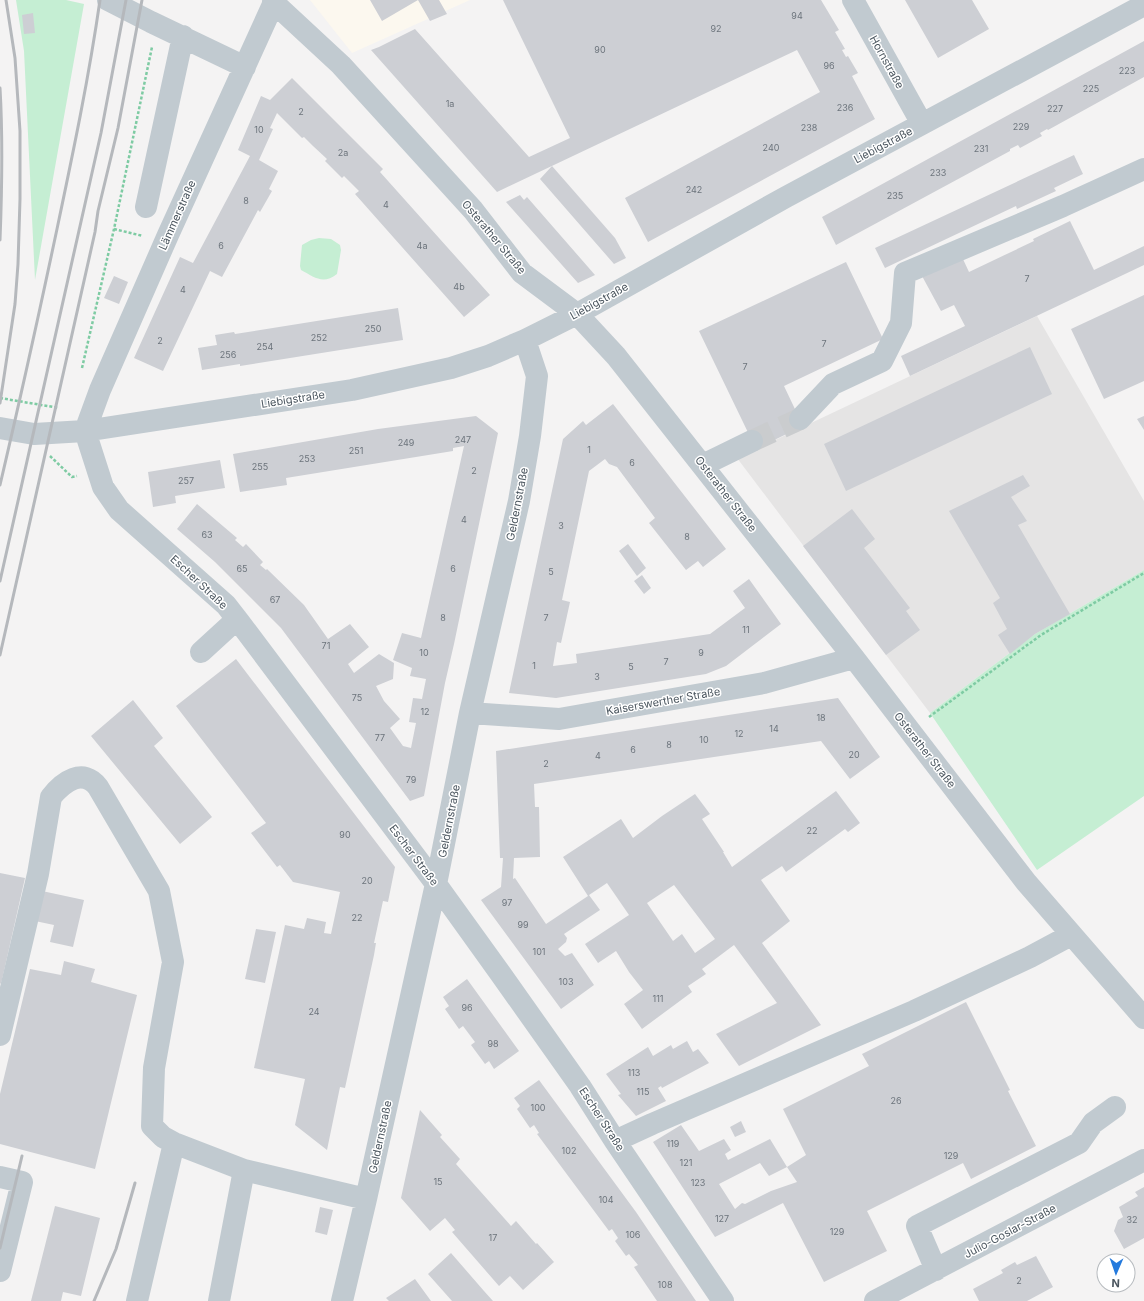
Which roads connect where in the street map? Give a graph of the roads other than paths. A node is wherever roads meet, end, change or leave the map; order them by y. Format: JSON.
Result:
{"nodes":[{"id":1,"x":108,"y":0,"type":"edge"},
{"id":2,"x":852,"y":0,"type":"edge"},
{"id":3,"x":274,"y":1,"type":"edge"},
{"id":4,"x":1144,"y":5,"type":"edge"},
{"id":5,"x":183,"y":36,"type":"junction"},
{"id":6,"x":245,"y":67,"type":"junction"},
{"id":7,"x":922,"y":124,"type":"junction"},
{"id":8,"x":1144,"y":169,"type":"edge"},
{"id":9,"x":146,"y":207,"type":"dead end"},
{"id":10,"x":577,"y":314,"type":"junction"},
{"id":11,"x":525,"y":340,"type":"junction"},
{"id":12,"x":800,"y":420,"type":"tunnel mouth"},
{"id":13,"x":0,"y":428,"type":"edge"},
{"id":14,"x":84,"y":431,"type":"junction"},
{"id":15,"x":752,"y":441,"type":"tunnel mouth"},
{"id":16,"x":703,"y":465,"type":"junction"},
{"id":17,"x":236,"y":619,"type":"junction"},
{"id":18,"x":201,"y":652,"type":"dead end"},
{"id":19,"x":854,"y":658,"type":"junction"},
{"id":20,"x":470,"y":713,"type":"junction"},
{"id":21,"x":436,"y":884,"type":"junction"},
{"id":22,"x":1071,"y":935,"type":"junction"},
{"id":23,"x":1144,"y":1018,"type":"edge"},
{"id":24,"x":0,"y":1035,"type":"edge"},
{"id":25,"x":1115,"y":1107,"type":"dead end"},
{"id":26,"x":615,"y":1141,"type":"junction"},
{"id":27,"x":174,"y":1144,"type":"junction"},
{"id":28,"x":1144,"y":1160,"type":"edge"},
{"id":29,"x":244,"y":1170,"type":"junction"},
{"id":30,"x":0,"y":1177,"type":"edge"},
{"id":31,"x":366,"y":1199,"type":"junction"},
{"id":32,"x":936,"y":1270,"type":"junction"},
{"id":33,"x":0,"y":1271,"type":"edge"},
{"id":34,"x":137,"y":1301,"type":"edge"},
{"id":35,"x":218,"y":1301,"type":"edge"},
{"id":36,"x":342,"y":1301,"type":"edge"},
{"id":37,"x":723,"y":1301,"type":"edge"},
{"id":38,"x":875,"y":1301,"type":"edge"}],
"edges":[{"from":1,"to":5,"type":"street"},
{"from":2,"to":7,"type":"street","name":"Hornstraße"},
{"from":3,"to":6,"type":"street","name":"Lämmerstraße"},
{"from":3,"to":10,"type":"street","name":"Osterather Straße"},
{"from":4,"to":7,"type":"street","name":"Liebigstraße"},
{"from":5,"to":6,"type":"street"},
{"from":5,"to":9,"type":"street"},
{"from":6,"to":14,"type":"street","name":"Lämmerstraße"},
{"from":7,"to":10,"type":"street","name":"Liebigstraße"},
{"from":8,"to":12,"type":"street"},
{"from":10,"to":11,"type":"street","name":"Liebigstraße"},
{"from":10,"to":16,"type":"street","name":"Osterather Straße"},
{"from":11,"to":14,"type":"street","name":"Liebigstraße"},
{"from":11,"to":20,"type":"street","name":"Geldernstraße"},
{"from":13,"to":14,"type":"street","name":"Liebigstraße"},
{"from":14,"to":17,"type":"street","name":"Escher Straße"},
{"from":15,"to":16,"type":"street"},
{"from":16,"to":19,"type":"street","name":"Osterather Straße"},
{"from":17,"to":18,"type":"street"},
{"from":17,"to":21,"type":"street","name":"Escher Straße"},
{"from":19,"to":20,"type":"street","name":"Kaiserswerther Straße"},
{"from":19,"to":22,"type":"street","name":"Osterather Straße"},
{"from":20,"to":21,"type":"street","name":"Geldernstraße"},
{"from":21,"to":26,"type":"street","name":"Escher Straße"},
{"from":21,"to":31,"type":"street","name":"Geldernstraße"},
{"from":22,"to":23,"type":"street","name":"Osterather Straße"},
{"from":22,"to":26,"type":"street"},
{"from":24,"to":27,"type":"street"},
{"from":25,"to":32,"type":"street"},
{"from":26,"to":37,"type":"street","name":"Escher Straße"},
{"from":27,"to":29,"type":"street"},
{"from":27,"to":34,"type":"street"},
{"from":28,"to":32,"type":"street","name":"Julio-Goslar-Straße"},
{"from":29,"to":31,"type":"street"},
{"from":29,"to":35,"type":"street"},
{"from":30,"to":33,"type":"street"},
{"from":31,"to":36,"type":"street","name":"Geldernstraße"},
{"from":32,"to":38,"type":"street","name":"Julio-Goslar-Straße"}]}
